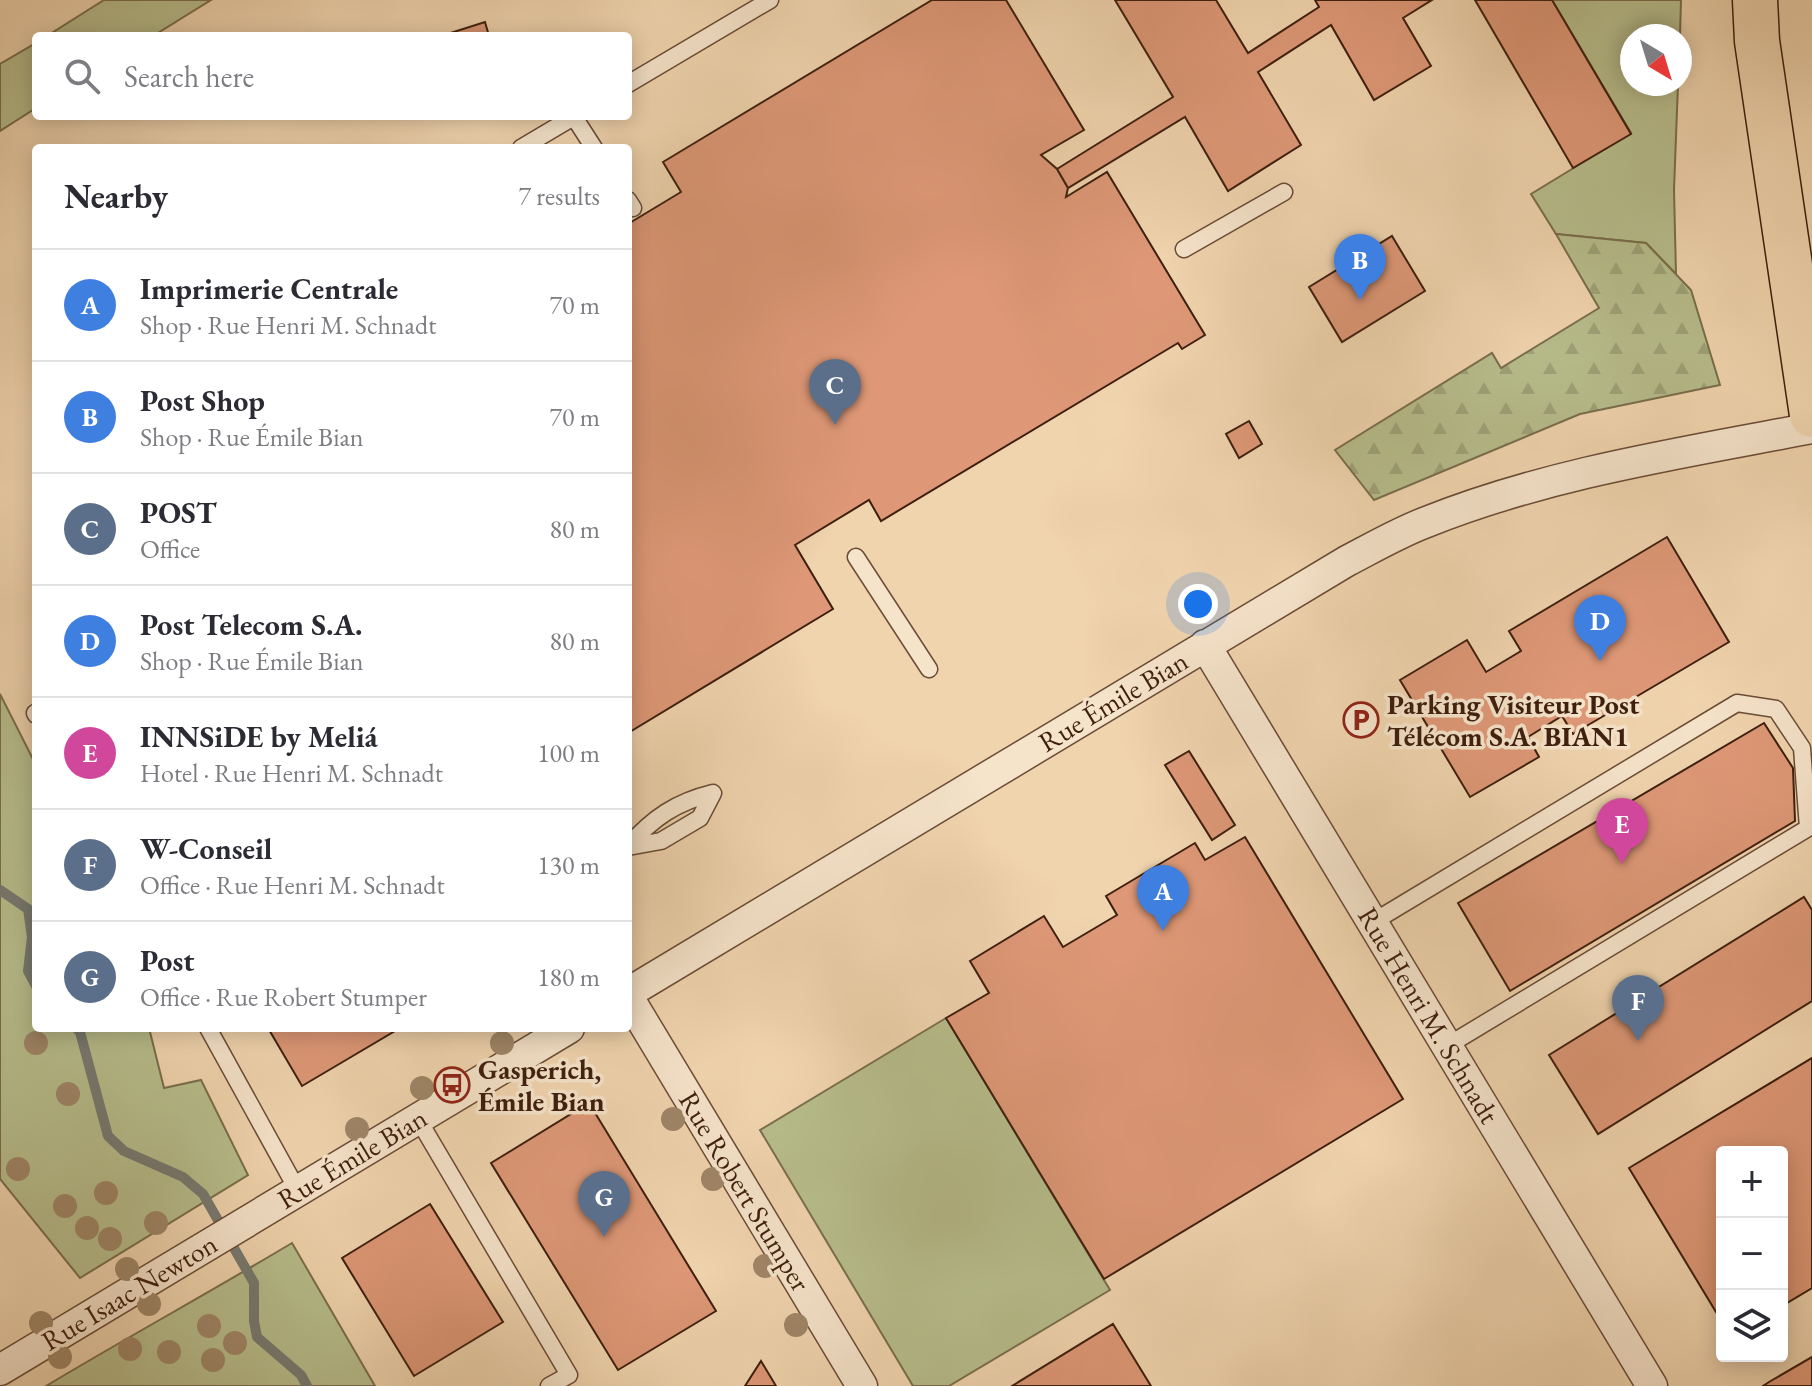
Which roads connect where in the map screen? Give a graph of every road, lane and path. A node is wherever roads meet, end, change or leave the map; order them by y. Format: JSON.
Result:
{"nodes":[{"id":1,"x":770,"y":0,"type":"edge"},
{"id":2,"x":1755,"y":0,"type":"edge"},
{"id":3,"x":632,"y":82,"type":"edge"},
{"id":4,"x":567,"y":120,"type":"edge"},
{"id":5,"x":576,"y":120,"type":"edge"},
{"id":6,"x":528,"y":144,"type":"edge"},
{"id":7,"x":592,"y":144,"type":"edge"},
{"id":8,"x":1284,"y":192,"type":"dead end"},
{"id":9,"x":1184,"y":249,"type":"dead end"},
{"id":10,"x":1812,"y":415,"type":"edge"},
{"id":11,"x":1812,"y":428,"type":"edge"},
{"id":12,"x":856,"y":557,"type":"dead end"},
{"id":13,"x":1205,"y":645,"type":"junction"},
{"id":14,"x":929,"y":669,"type":"dead end"},
{"id":15,"x":721,"y":789,"type":"dead end"},
{"id":16,"x":632,"y":846,"type":"edge"},
{"id":17,"x":1373,"y":922,"type":"junction"},
{"id":18,"x":632,"y":987,"type":"edge"},
{"id":19,"x":632,"y":991,"type":"edge"},
{"id":20,"x":210,"y":1032,"type":"edge"},
{"id":21,"x":562,"y":1032,"type":"edge"},
{"id":22,"x":1447,"y":1046,"type":"junction"},
{"id":23,"x":418,"y":1119,"type":"junction"},
{"id":24,"x":298,"y":1191,"type":"junction"},
{"id":25,"x":259,"y":1214,"type":"joint"},
{"id":26,"x":0,"y":1370,"type":"edge"},
{"id":27,"x":549,"y":1386,"type":"edge"},
{"id":28,"x":862,"y":1386,"type":"edge"},
{"id":29,"x":1652,"y":1386,"type":"edge"}],
"edges":[{"from":1,"to":3,"type":"lane"},
{"from":2,"to":10,"type":"main road"},
{"from":4,"to":6,"type":"lane"},
{"from":5,"to":7,"type":"lane"},
{"from":8,"to":9,"type":"lane"},
{"from":11,"to":13,"type":"street","name":"Rue Émile Bian"},
{"from":12,"to":14,"type":"lane"},
{"from":13,"to":17,"type":"street","name":"Rue Henri M. Schnadt"},
{"from":13,"to":18,"type":"street","name":"Rue Émile Bian"},
{"from":15,"to":16,"type":"lane"},
{"from":17,"to":22,"type":"street","name":"Rue Henri M. Schnadt"},
{"from":17,"to":22,"type":"lane"},
{"from":19,"to":28,"type":"street","name":"Rue Robert Stumper"},
{"from":20,"to":24,"type":"lane"},
{"from":21,"to":23,"type":"street","name":"Rue Émile Bian"},
{"from":22,"to":29,"type":"street","name":"Rue Henri M. Schnadt"},
{"from":23,"to":24,"type":"street","name":"Rue Émile Bian"},
{"from":23,"to":27,"type":"lane"},
{"from":24,"to":25,"type":"street","name":"Rue Émile Bian"},
{"from":25,"to":26,"type":"street","name":"Rue Isaac Newton"}]}
